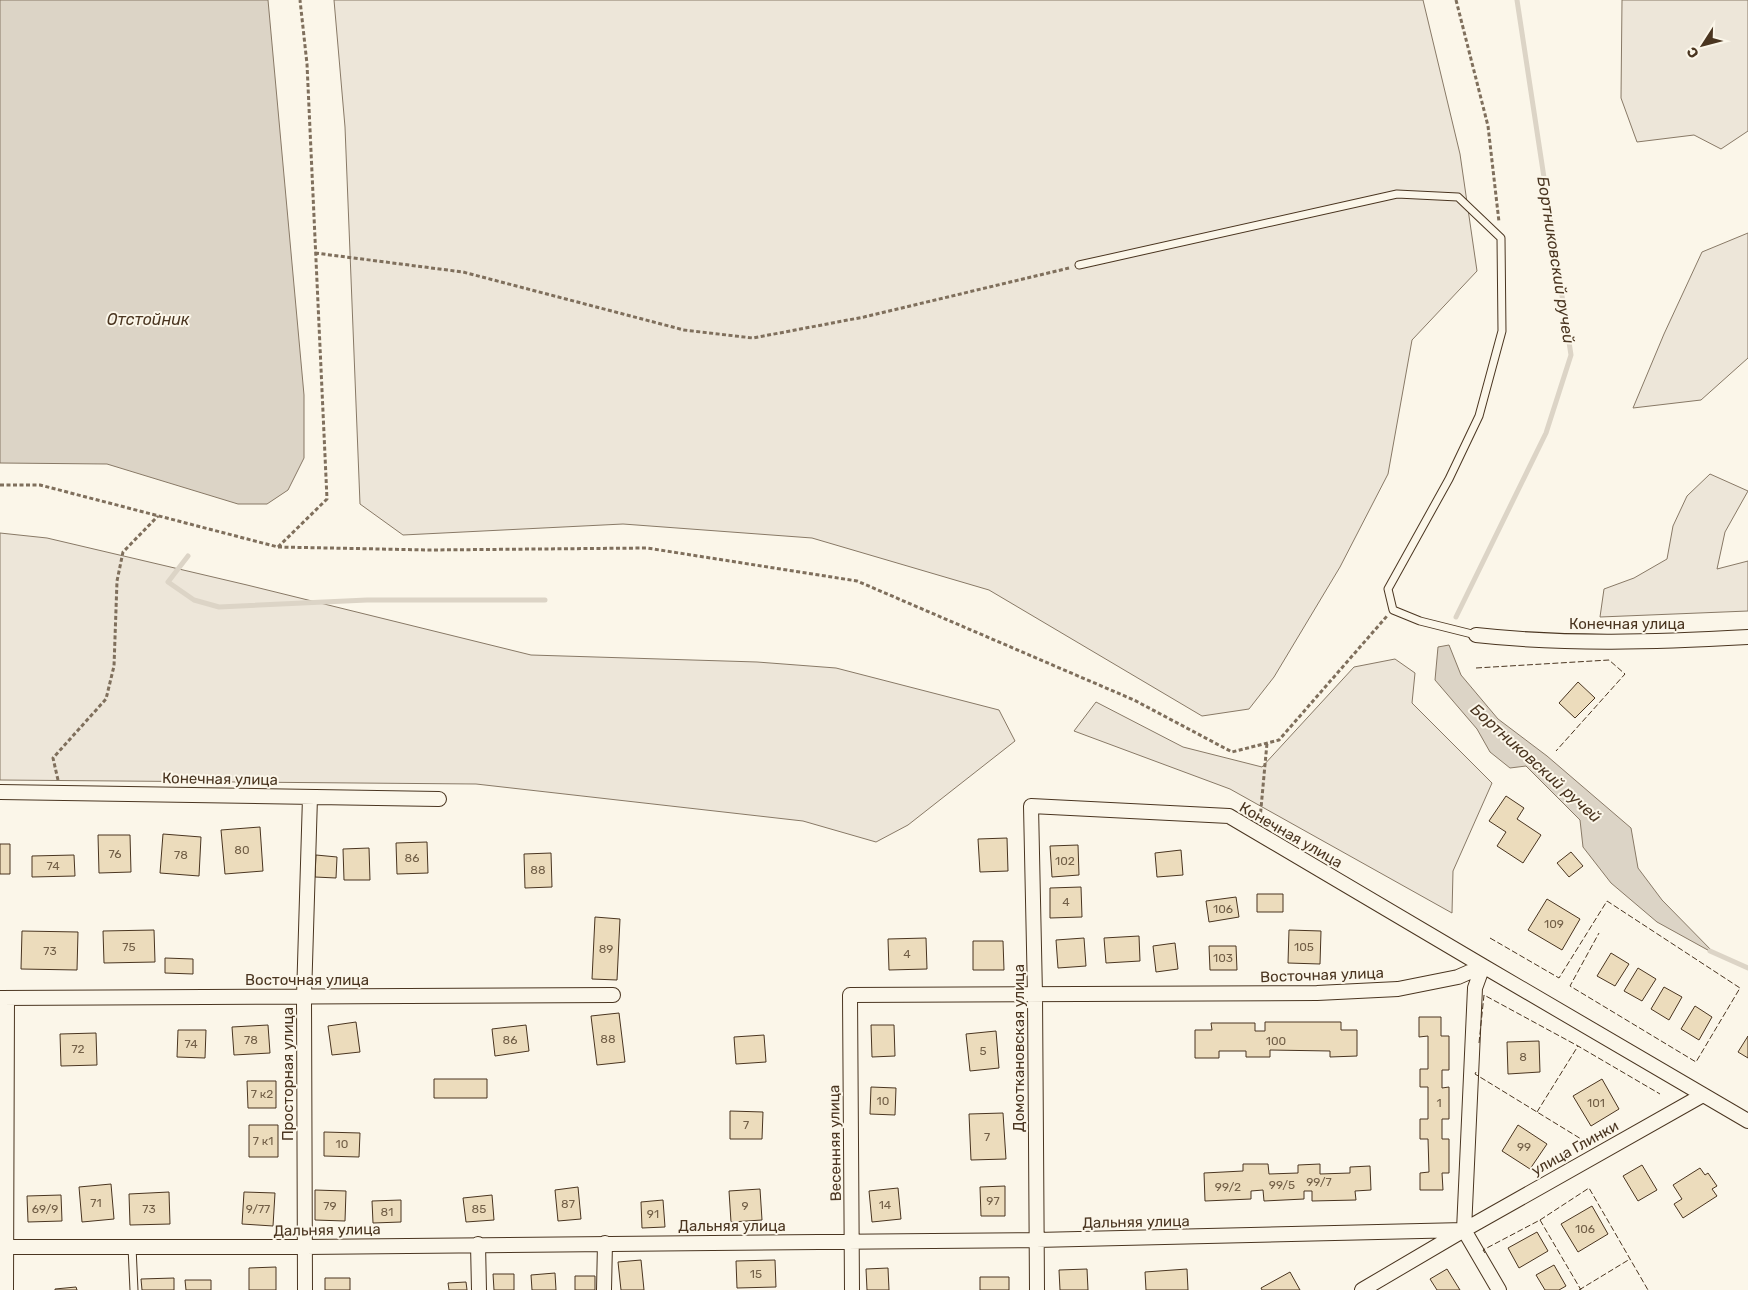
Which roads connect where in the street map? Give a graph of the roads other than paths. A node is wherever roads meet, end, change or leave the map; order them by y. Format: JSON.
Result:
{"nodes":[{"id":1,"x":1079,"y":265,"type":"road end"},
{"id":2,"x":1476,"y":635,"type":"joint"},
{"id":3,"x":1748,"y":637,"type":"edge"},
{"id":4,"x":0,"y":792,"type":"edge"},
{"id":5,"x":310,"y":797,"type":"junction"},
{"id":6,"x":439,"y":799,"type":"dead end"},
{"id":7,"x":1031,"y":806,"type":"joint"},
{"id":8,"x":1483,"y":966,"type":"junction"},
{"id":9,"x":613,"y":994,"type":"dead end"},
{"id":10,"x":1035,"y":995,"type":"junction"},
{"id":11,"x":850,"y":996,"type":"joint"},
{"id":12,"x":304,"y":997,"type":"junction"},
{"id":13,"x":3,"y":998,"type":"edge"},
{"id":14,"x":1703,"y":1094,"type":"junction"},
{"id":15,"x":1748,"y":1121,"type":"edge"},
{"id":16,"x":1464,"y":1230,"type":"junction"},
{"id":17,"x":1036,"y":1240,"type":"junction"},
{"id":18,"x":852,"y":1242,"type":"junction"},
{"id":19,"x":605,"y":1243,"type":"junction"},
{"id":20,"x":478,"y":1244,"type":"junction"},
{"id":21,"x":4,"y":1247,"type":"edge"},
{"id":22,"x":132,"y":1247,"type":"junction"},
{"id":23,"x":305,"y":1247,"type":"junction"},
{"id":24,"x":6,"y":1290,"type":"edge"},
{"id":25,"x":134,"y":1290,"type":"edge"},
{"id":26,"x":305,"y":1290,"type":"edge"},
{"id":27,"x":480,"y":1290,"type":"edge"},
{"id":28,"x":604,"y":1290,"type":"edge"},
{"id":29,"x":852,"y":1290,"type":"edge"},
{"id":30,"x":1037,"y":1290,"type":"edge"},
{"id":31,"x":1362,"y":1290,"type":"edge"},
{"id":32,"x":1499,"y":1290,"type":"edge"}],
"edges":[{"from":1,"to":2,"type":"lane"},
{"from":2,"to":3,"type":"street","name":"Конечная улица"},
{"from":4,"to":5,"type":"street","name":"Конечная улица"},
{"from":5,"to":6,"type":"street","name":"Конечная улица"},
{"from":5,"to":12,"type":"street","name":"Просторная улица"},
{"from":7,"to":8,"type":"street","name":"Конечная улица"},
{"from":7,"to":10,"type":"street","name":"Домоткановская улица"},
{"from":8,"to":10,"type":"street","name":"Восточная улица"},
{"from":8,"to":14,"type":"street"},
{"from":8,"to":16,"type":"street"},
{"from":9,"to":12,"type":"street","name":"Восточная улица"},
{"from":10,"to":11,"type":"street","name":"Восточная улица"},
{"from":10,"to":17,"type":"street","name":"Домоткановская улица"},
{"from":11,"to":18,"type":"street","name":"Весенняя улица"},
{"from":12,"to":13,"type":"street","name":"Восточная улица"},
{"from":12,"to":23,"type":"street","name":"Просторная улица"},
{"from":13,"to":21,"type":"street"},
{"from":14,"to":15,"type":"street"},
{"from":14,"to":16,"type":"street","name":"улица Глинки"},
{"from":16,"to":17,"type":"street","name":"Дальняя улица"},
{"from":16,"to":31,"type":"street","name":"улица Глинки"},
{"from":16,"to":32,"type":"street"},
{"from":17,"to":18,"type":"street","name":"Дальняя улица"},
{"from":17,"to":30,"type":"street","name":"Домоткановская улица"},
{"from":18,"to":19,"type":"street","name":"Дальняя улица"},
{"from":18,"to":29,"type":"street","name":"Весенняя улица"},
{"from":19,"to":20,"type":"street","name":"Дальняя улица"},
{"from":19,"to":28,"type":"street"},
{"from":20,"to":23,"type":"street","name":"Дальняя улица"},
{"from":20,"to":27,"type":"street"},
{"from":21,"to":22,"type":"street","name":"Дальняя улица"},
{"from":21,"to":24,"type":"street"},
{"from":22,"to":23,"type":"street","name":"Дальняя улица"},
{"from":22,"to":25,"type":"lane"},
{"from":23,"to":26,"type":"street","name":"Просторная улица"}]}
